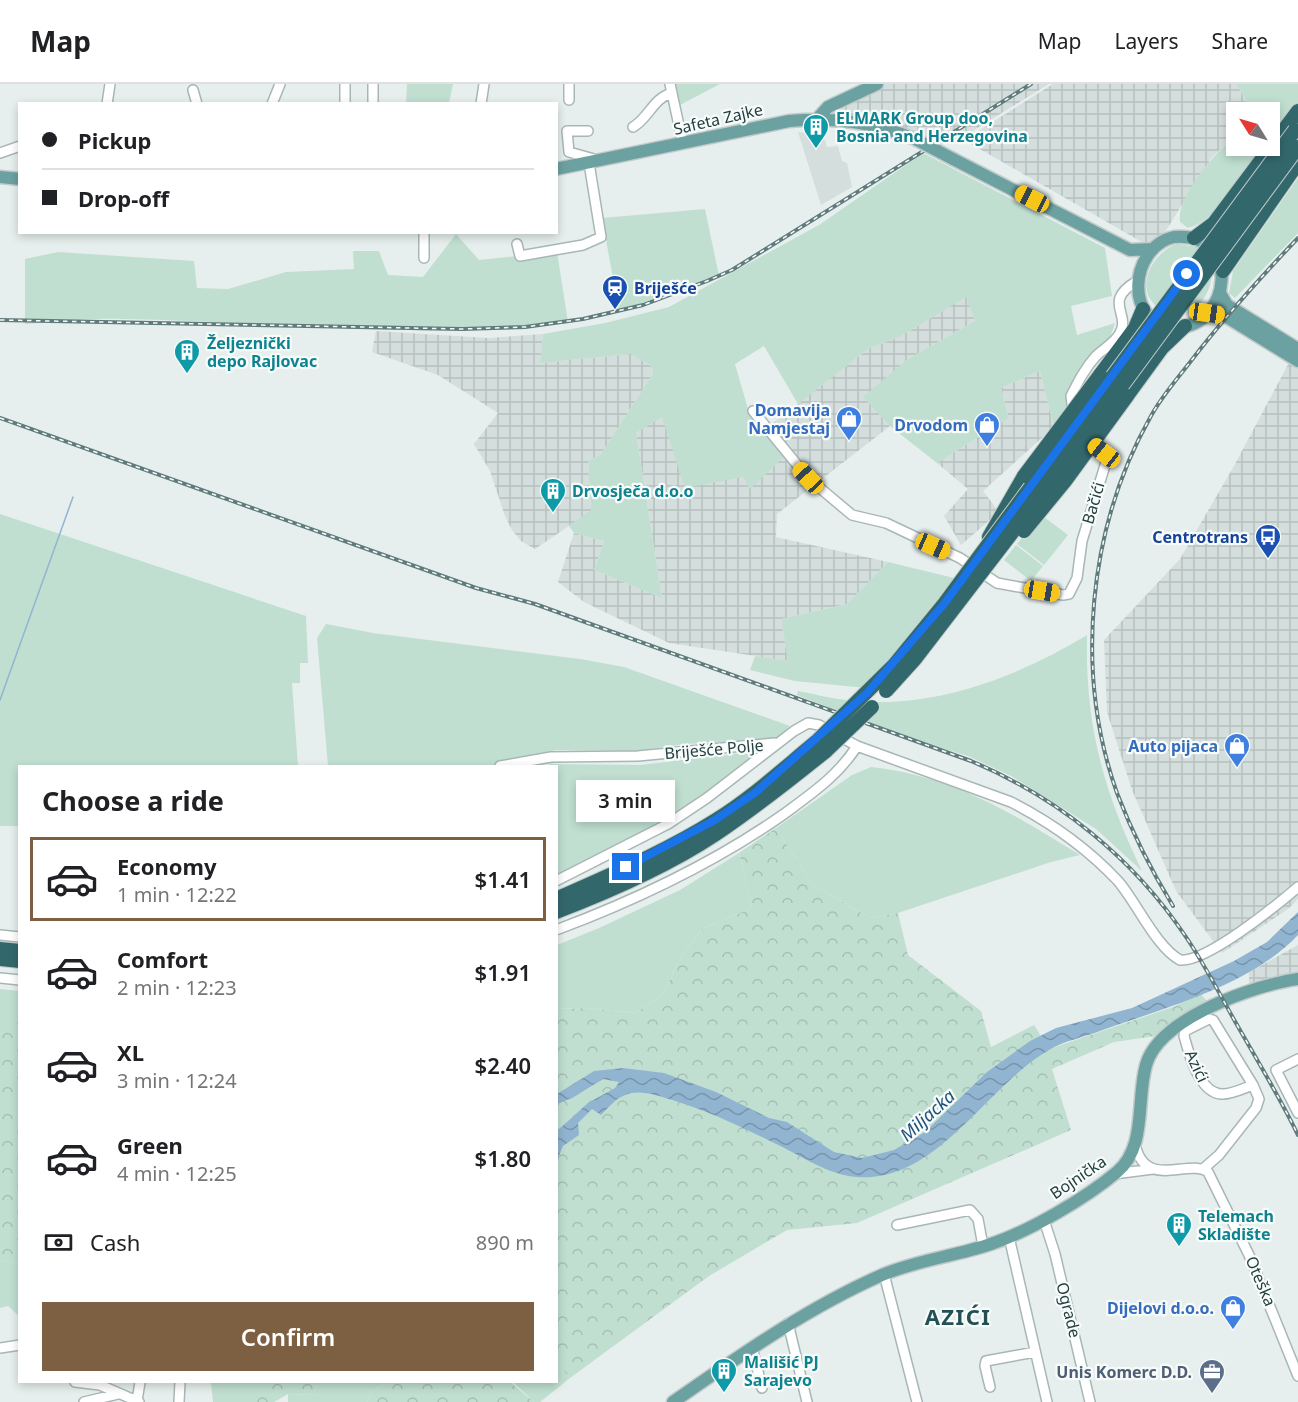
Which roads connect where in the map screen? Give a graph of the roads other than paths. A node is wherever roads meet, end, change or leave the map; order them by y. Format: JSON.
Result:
{"nodes":[{"id":1,"x":98,"y":84,"type":"edge"},
{"id":2,"x":280,"y":84,"type":"edge"},
{"id":3,"x":345,"y":84,"type":"edge"},
{"id":4,"x":373,"y":84,"type":"edge"},
{"id":5,"x":484,"y":84,"type":"edge"},
{"id":6,"x":569,"y":84,"type":"edge"},
{"id":7,"x":877,"y":84,"type":"edge"},
{"id":8,"x":110,"y":85,"type":"edge"},
{"id":9,"x":671,"y":89,"type":"edge"},
{"id":10,"x":193,"y":90,"type":"dead end"},
{"id":11,"x":569,"y":100,"type":"dead end"},
{"id":12,"x":106,"y":102,"type":"edge"},
{"id":13,"x":196,"y":102,"type":"edge"},
{"id":14,"x":273,"y":102,"type":"edge"},
{"id":15,"x":345,"y":102,"type":"edge"},
{"id":16,"x":373,"y":102,"type":"edge"},
{"id":17,"x":481,"y":102,"type":"edge"},
{"id":18,"x":1298,"y":111,"type":"edge"},
{"id":19,"x":819,"y":118,"type":"junction"},
{"id":20,"x":633,"y":127,"type":"dead end"},
{"id":21,"x":1296,"y":128,"type":"edge"},
{"id":22,"x":588,"y":131,"type":"dead end"},
{"id":23,"x":683,"y":144,"type":"junction"},
{"id":24,"x":18,"y":147,"type":"edge"},
{"id":25,"x":1298,"y":147,"type":"edge"},
{"id":26,"x":0,"y":153,"type":"edge"},
{"id":27,"x":602,"y":160,"type":"junction"},
{"id":28,"x":589,"y":163,"type":"junction"},
{"id":29,"x":1298,"y":163,"type":"edge"},
{"id":30,"x":558,"y":169,"type":"edge"},
{"id":31,"x":0,"y":177,"type":"edge"},
{"id":32,"x":18,"y":179,"type":"edge"},
{"id":33,"x":424,"y":234,"type":"edge"},
{"id":34,"x":1194,"y":238,"type":"junction"},
{"id":35,"x":518,"y":244,"type":"dead end"},
{"id":36,"x":1153,"y":249,"type":"junction"},
{"id":37,"x":1130,"y":250,"type":"junction"},
{"id":38,"x":424,"y":258,"type":"dead end"},
{"id":39,"x":1222,"y":271,"type":"junction"},
{"id":40,"x":1139,"y":275,"type":"junction"},
{"id":41,"x":1220,"y":293,"type":"junction"},
{"id":42,"x":1121,"y":295,"type":"junction"},
{"id":43,"x":1141,"y":304,"type":"junction"},
{"id":44,"x":1207,"y":313,"type":"junction"},
{"id":45,"x":1185,"y":326,"type":"junction"},
{"id":46,"x":1298,"y":349,"type":"edge"},
{"id":47,"x":1298,"y":361,"type":"edge"},
{"id":48,"x":753,"y":411,"type":"dead end"},
{"id":49,"x":978,"y":557,"type":"junction"},
{"id":50,"x":886,"y":691,"type":"junction"},
{"id":51,"x":777,"y":743,"type":"junction"},
{"id":52,"x":821,"y":746,"type":"junction"},
{"id":53,"x":858,"y":746,"type":"junction"},
{"id":54,"x":529,"y":763,"type":"edge"},
{"id":55,"x":510,"y":765,"type":"edge"},
{"id":56,"x":558,"y":880,"type":"edge"},
{"id":57,"x":1298,"y":887,"type":"edge"},
{"id":58,"x":558,"y":897,"type":"edge"},
{"id":59,"x":558,"y":911,"type":"edge"},
{"id":60,"x":558,"y":929,"type":"edge"},
{"id":61,"x":0,"y":935,"type":"edge"},
{"id":62,"x":18,"y":937,"type":"edge"},
{"id":63,"x":0,"y":949,"type":"edge"},
{"id":64,"x":18,"y":951,"type":"edge"},
{"id":65,"x":0,"y":959,"type":"edge"},
{"id":66,"x":18,"y":961,"type":"edge"},
{"id":67,"x":0,"y":978,"type":"edge"},
{"id":68,"x":1298,"y":979,"type":"edge"},
{"id":69,"x":18,"y":980,"type":"edge"},
{"id":70,"x":1298,"y":1059,"type":"edge"},
{"id":71,"x":1253,"y":1085,"type":"junction"},
{"id":72,"x":1298,"y":1113,"type":"edge"},
{"id":73,"x":1135,"y":1144,"type":"junction"},
{"id":74,"x":1154,"y":1169,"type":"junction"},
{"id":75,"x":1203,"y":1169,"type":"junction"},
{"id":76,"x":1114,"y":1174,"type":"junction"},
{"id":77,"x":1044,"y":1220,"type":"junction"},
{"id":78,"x":897,"y":1225,"type":"dead end"},
{"id":79,"x":1010,"y":1237,"type":"junction"},
{"id":80,"x":983,"y":1246,"type":"junction"},
{"id":81,"x":884,"y":1274,"type":"junction"},
{"id":82,"x":788,"y":1323,"type":"junction"},
{"id":83,"x":18,"y":1345,"type":"edge"},
{"id":84,"x":752,"y":1347,"type":"junction"},
{"id":85,"x":0,"y":1348,"type":"edge"},
{"id":86,"x":1035,"y":1352,"type":"junction"},
{"id":87,"x":1298,"y":1376,"type":"edge"},
{"id":88,"x":83,"y":1383,"type":"edge"},
{"id":89,"x":140,"y":1383,"type":"edge"},
{"id":90,"x":180,"y":1383,"type":"edge"},
{"id":91,"x":990,"y":1387,"type":"dead end"},
{"id":92,"x":762,"y":1388,"type":"dead end"},
{"id":93,"x":118,"y":1394,"type":"junction"},
{"id":94,"x":84,"y":1402,"type":"edge"},
{"id":95,"x":138,"y":1402,"type":"edge"},
{"id":96,"x":179,"y":1402,"type":"edge"},
{"id":97,"x":674,"y":1402,"type":"edge"},
{"id":98,"x":807,"y":1402,"type":"edge"},
{"id":99,"x":917,"y":1402,"type":"edge"},
{"id":100,"x":1047,"y":1402,"type":"edge"},
{"id":101,"x":1090,"y":1402,"type":"edge"}],
"edges":[{"from":1,"to":8,"type":"street"},
{"from":2,"to":14,"type":"street"},
{"from":3,"to":15,"type":"street"},
{"from":4,"to":16,"type":"street"},
{"from":5,"to":17,"type":"street"},
{"from":6,"to":11,"type":"street"},
{"from":7,"to":19,"type":"main road"},
{"from":8,"to":12,"type":"street"},
{"from":9,"to":20,"type":"street"},
{"from":9,"to":23,"type":"street"},
{"from":10,"to":13,"type":"street"},
{"from":18,"to":34,"type":"highway"},
{"from":19,"to":23,"type":"main road","name":"Safeta Zajke"},
{"from":19,"to":37,"type":"main road","name":"Safeta Zajke","bridge":true},
{"from":21,"to":49,"type":"highway","bridge":true},
{"from":22,"to":27,"type":"street"},
{"from":23,"to":27,"type":"main road","name":"Safeta Zajke"},
{"from":24,"to":26,"type":"street"},
{"from":25,"to":50,"type":"highway","bridge":true},
{"from":27,"to":28,"type":"main road","name":"Safeta Zajke"},
{"from":28,"to":30,"type":"main road","name":"Safeta Zajke"},
{"from":28,"to":35,"type":"street"},
{"from":29,"to":39,"type":"highway"},
{"from":31,"to":32,"type":"main road"},
{"from":33,"to":38,"type":"street"},
{"from":34,"to":36,"type":"main road"},
{"from":34,"to":39,"type":"main road"},
{"from":36,"to":37,"type":"main road"},
{"from":36,"to":40,"type":"main road"},
{"from":37,"to":40,"type":"main road"},
{"from":39,"to":41,"type":"main road"},
{"from":40,"to":42,"type":"street"},
{"from":40,"to":43,"type":"main road"},
{"from":41,"to":44,"type":"main road"},
{"from":41,"to":46,"type":"main road"},
{"from":42,"to":43,"type":"street"},
{"from":42,"to":48,"type":"street","name":"Bačići"},
{"from":43,"to":45,"type":"main road"},
{"from":43,"to":49,"type":"highway","bridge":true},
{"from":44,"to":45,"type":"main road"},
{"from":44,"to":47,"type":"main road"},
{"from":45,"to":50,"type":"highway","bridge":true},
{"from":49,"to":52,"type":"highway","bridge":true},
{"from":50,"to":52,"type":"highway","bridge":true},
{"from":51,"to":53,"type":"street"},
{"from":51,"to":54,"type":"street","name":"Briješće Polje"},
{"from":51,"to":56,"type":"street","name":"Briješće Polje"},
{"from":52,"to":58,"type":"highway"},
{"from":52,"to":59,"type":"highway"},
{"from":53,"to":57,"type":"street"},
{"from":53,"to":60,"type":"street"},
{"from":54,"to":55,"type":"street","name":"Briješće Polje"},
{"from":61,"to":62,"type":"street"},
{"from":63,"to":64,"type":"highway"},
{"from":65,"to":66,"type":"highway"},
{"from":67,"to":69,"type":"street"},
{"from":68,"to":73,"type":"main road","name":"Bojnička"},
{"from":70,"to":72,"type":"street"},
{"from":71,"to":71,"type":"street","name":"Azići"},
{"from":71,"to":75,"type":"street"},
{"from":73,"to":74,"type":"street"},
{"from":73,"to":76,"type":"main road","name":"Bojnička"},
{"from":74,"to":75,"type":"street"},
{"from":74,"to":76,"type":"street"},
{"from":75,"to":87,"type":"street","name":"Oteška"},
{"from":76,"to":77,"type":"main road","name":"Bojnička"},
{"from":77,"to":79,"type":"main road","name":"Bojnička"},
{"from":77,"to":101,"type":"street","name":"Ograde"},
{"from":78,"to":80,"type":"street"},
{"from":79,"to":80,"type":"main road","name":"Bojnička"},
{"from":79,"to":86,"type":"street"},
{"from":80,"to":81,"type":"main road","name":"Bojnička"},
{"from":81,"to":82,"type":"main road","name":"Bojnička"},
{"from":81,"to":99,"type":"street"},
{"from":82,"to":84,"type":"main road","name":"Bojnička"},
{"from":82,"to":98,"type":"street"},
{"from":83,"to":85,"type":"street"},
{"from":84,"to":92,"type":"street"},
{"from":84,"to":97,"type":"main road","name":"Bojnička"},
{"from":86,"to":91,"type":"street"},
{"from":86,"to":100,"type":"street"},
{"from":88,"to":93,"type":"street"},
{"from":89,"to":95,"type":"street"},
{"from":90,"to":96,"type":"street"},
{"from":93,"to":94,"type":"street"},
{"from":93,"to":95,"type":"street"}]}
